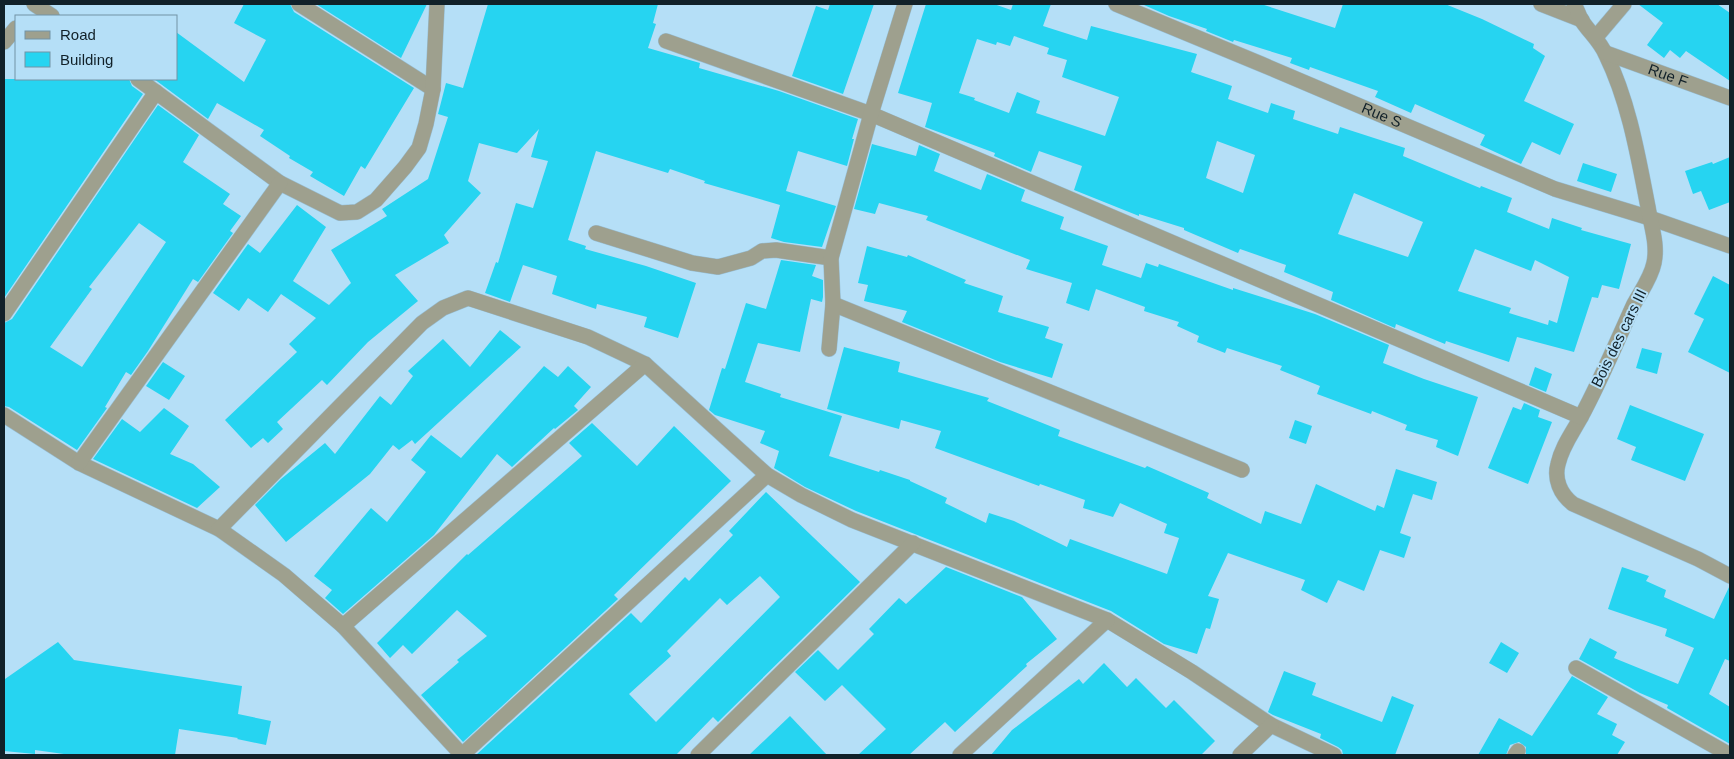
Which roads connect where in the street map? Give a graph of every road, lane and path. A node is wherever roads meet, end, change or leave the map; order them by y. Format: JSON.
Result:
{"nodes":[{"id":1,"x":299,"y":4,"type":"edge"},
{"id":2,"x":437,"y":4,"type":"edge"},
{"id":3,"x":905,"y":4,"type":"edge"},
{"id":4,"x":1116,"y":4,"type":"edge"},
{"id":5,"x":1541,"y":4,"type":"edge"},
{"id":6,"x":1574,"y":4,"type":"edge"},
{"id":7,"x":1624,"y":4,"type":"edge"},
{"id":8,"x":33,"y":8,"type":"edge"},
{"id":9,"x":50,"y":15,"type":"edge"},
{"id":10,"x":1582,"y":20,"type":"junction"},
{"id":11,"x":15,"y":29,"type":"edge"},
{"id":12,"x":1596,"y":37,"type":"junction"},
{"id":13,"x":666,"y":41,"type":"dead end"},
{"id":14,"x":4,"y":42,"type":"edge"},
{"id":15,"x":1606,"y":53,"type":"junction"},
{"id":16,"x":139,"y":80,"type":"edge"},
{"id":17,"x":433,"y":89,"type":"junction"},
{"id":18,"x":156,"y":92,"type":"junction"},
{"id":19,"x":1730,"y":98,"type":"edge"},
{"id":20,"x":871,"y":114,"type":"junction"},
{"id":21,"x":280,"y":183,"type":"junction"},
{"id":22,"x":1650,"y":218,"type":"junction"},
{"id":23,"x":596,"y":233,"type":"dead end"},
{"id":24,"x":1730,"y":246,"type":"edge"},
{"id":25,"x":830,"y":258,"type":"junction"},
{"id":26,"x":833,"y":304,"type":"junction"},
{"id":27,"x":4,"y":314,"type":"edge"},
{"id":28,"x":829,"y":349,"type":"dead end"},
{"id":29,"x":645,"y":364,"type":"junction"},
{"id":30,"x":4,"y":415,"type":"edge"},
{"id":31,"x":1581,"y":417,"type":"junction"},
{"id":32,"x":79,"y":463,"type":"junction"},
{"id":33,"x":1242,"y":470,"type":"dead end"},
{"id":34,"x":767,"y":475,"type":"junction"},
{"id":35,"x":219,"y":529,"type":"junction"},
{"id":36,"x":913,"y":542,"type":"junction"},
{"id":37,"x":1730,"y":576,"type":"edge"},
{"id":38,"x":1107,"y":620,"type":"junction"},
{"id":39,"x":343,"y":626,"type":"junction"},
{"id":40,"x":1576,"y":668,"type":"dead end"},
{"id":41,"x":1271,"y":725,"type":"junction"},
{"id":42,"x":698,"y":755,"type":"edge"},
{"id":43,"x":960,"y":755,"type":"edge"},
{"id":44,"x":1240,"y":755,"type":"edge"},
{"id":45,"x":1334,"y":755,"type":"edge"},
{"id":46,"x":1730,"y":755,"type":"edge"}],
"edges":[{"from":1,"to":17,"type":"street"},
{"from":2,"to":17,"type":"street"},
{"from":3,"to":20,"type":"street"},
{"from":4,"to":22,"type":"street","name":"Rue S"},
{"from":5,"to":10,"type":"street"},
{"from":6,"to":10,"type":"street","name":"Bois des cars III"},
{"from":7,"to":12,"type":"street"},
{"from":8,"to":9,"type":"street"},
{"from":10,"to":12,"type":"street","name":"Bois des cars III"},
{"from":11,"to":14,"type":"street"},
{"from":12,"to":15,"type":"street","name":"Bois des cars III"},
{"from":13,"to":20,"type":"street"},
{"from":15,"to":19,"type":"street","name":"Rue F"},
{"from":15,"to":22,"type":"street","name":"Bois des cars III"},
{"from":16,"to":18,"type":"street"},
{"from":17,"to":21,"type":"street"},
{"from":18,"to":21,"type":"street"},
{"from":18,"to":27,"type":"street"},
{"from":20,"to":25,"type":"street"},
{"from":20,"to":31,"type":"street"},
{"from":21,"to":32,"type":"street"},
{"from":22,"to":24,"type":"street","name":"Rue S"},
{"from":22,"to":31,"type":"street","name":"Bois des cars III"},
{"from":23,"to":25,"type":"street"},
{"from":25,"to":26,"type":"street"},
{"from":26,"to":28,"type":"street"},
{"from":26,"to":33,"type":"street"},
{"from":29,"to":34,"type":"street"},
{"from":29,"to":35,"type":"street"},
{"from":29,"to":39,"type":"street"},
{"from":30,"to":32,"type":"street"},
{"from":31,"to":37,"type":"street","name":"Bois des cars III"},
{"from":32,"to":35,"type":"street"},
{"from":34,"to":36,"type":"street"},
{"from":34,"to":39,"type":"street"},
{"from":35,"to":39,"type":"street"},
{"from":36,"to":38,"type":"street"},
{"from":36,"to":42,"type":"street"},
{"from":38,"to":41,"type":"street"},
{"from":38,"to":43,"type":"street"},
{"from":40,"to":46,"type":"street"},
{"from":41,"to":44,"type":"street"},
{"from":41,"to":45,"type":"street"}]}
